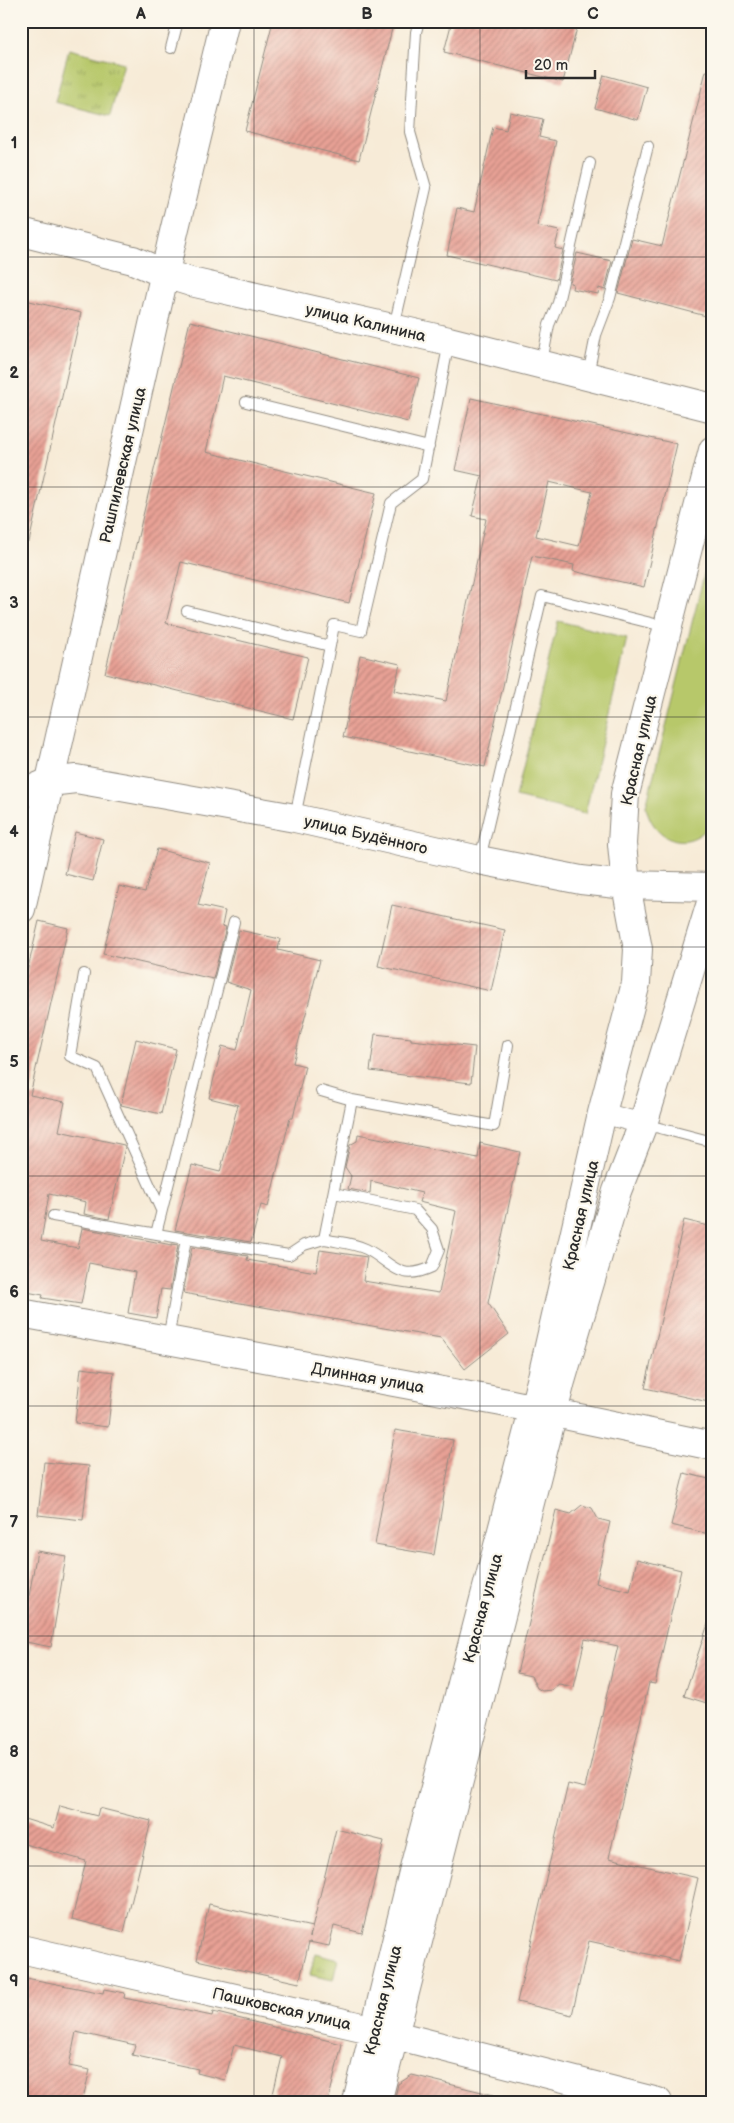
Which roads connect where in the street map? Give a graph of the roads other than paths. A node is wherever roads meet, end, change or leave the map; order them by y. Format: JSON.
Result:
{"nodes":[{"id":1,"x":178,"y":21,"type":"edge"},
{"id":2,"x":225,"y":21,"type":"edge"},
{"id":3,"x":419,"y":21,"type":"edge"},
{"id":4,"x":171,"y":48,"type":"dead end"},
{"id":5,"x":648,"y":146,"type":"dead end"},
{"id":6,"x":590,"y":163,"type":"dead end"},
{"id":7,"x":21,"y":232,"type":"edge"},
{"id":8,"x":165,"y":274,"type":"junction"},
{"id":9,"x":394,"y":328,"type":"junction"},
{"id":10,"x":449,"y":341,"type":"junction"},
{"id":11,"x":542,"y":363,"type":"junction"},
{"id":12,"x":588,"y":376,"type":"junction"},
{"id":13,"x":246,"y":402,"type":"dead end"},
{"id":14,"x":713,"y":408,"type":"edge"},
{"id":15,"x":428,"y":447,"type":"junction"},
{"id":16,"x":713,"y":450,"type":"edge"},
{"id":17,"x":187,"y":611,"type":"dead end"},
{"id":18,"x":668,"y":627,"type":"junction"},
{"id":19,"x":330,"y":646,"type":"junction"},
{"id":20,"x":49,"y":782,"type":"junction"},
{"id":21,"x":21,"y":794,"type":"edge"},
{"id":22,"x":295,"y":818,"type":"junction"},
{"id":23,"x":480,"y":860,"type":"junction"},
{"id":24,"x":626,"y":885,"type":"junction"},
{"id":25,"x":713,"y":887,"type":"edge"},
{"id":26,"x":713,"y":896,"type":"edge"},
{"id":27,"x":21,"y":909,"type":"edge"},
{"id":28,"x":234,"y":922,"type":"dead end"},
{"id":29,"x":84,"y":974,"type":"dead end"},
{"id":30,"x":508,"y":1045,"type":"dead end"},
{"id":31,"x":321,"y":1092,"type":"dead end"},
{"id":32,"x":352,"y":1100,"type":"junction"},
{"id":33,"x":602,"y":1113,"type":"junction"},
{"id":34,"x":643,"y":1124,"type":"junction"},
{"id":35,"x":713,"y":1142,"type":"edge"},
{"id":36,"x":334,"y":1193,"type":"junction"},
{"id":37,"x":161,"y":1210,"type":"junction"},
{"id":38,"x":53,"y":1216,"type":"dead end"},
{"id":39,"x":156,"y":1234,"type":"junction"},
{"id":40,"x":186,"y":1239,"type":"junction"},
{"id":41,"x":324,"y":1239,"type":"junction"},
{"id":42,"x":21,"y":1313,"type":"edge"},
{"id":43,"x":168,"y":1340,"type":"junction"},
{"id":44,"x":544,"y":1410,"type":"junction"},
{"id":45,"x":713,"y":1446,"type":"edge"},
{"id":46,"x":21,"y":1949,"type":"edge"},
{"id":47,"x":385,"y":2032,"type":"junction"},
{"id":48,"x":357,"y":2102,"type":"edge"},
{"id":49,"x":377,"y":2102,"type":"edge"},
{"id":50,"x":658,"y":2102,"type":"edge"}],
"edges":[{"from":1,"to":4,"type":"lane"},
{"from":2,"to":8,"type":"street","name":"Рашпилевская улица"},
{"from":3,"to":9,"type":"lane"},
{"from":5,"to":12,"type":"lane"},
{"from":6,"to":11,"type":"lane"},
{"from":7,"to":8,"type":"street","name":"улица Калинина"},
{"from":8,"to":9,"type":"street","name":"улица Калинина"},
{"from":8,"to":20,"type":"street","name":"Рашпилевская улица"},
{"from":9,"to":10,"type":"street","name":"улица Калинина"},
{"from":10,"to":11,"type":"street","name":"улица Калинина"},
{"from":10,"to":15,"type":"lane"},
{"from":11,"to":12,"type":"street","name":"улица Калинина"},
{"from":12,"to":14,"type":"street","name":"улица Калинина"},
{"from":13,"to":15,"type":"lane"},
{"from":15,"to":19,"type":"lane"},
{"from":16,"to":18,"type":"street","name":"Красная улица"},
{"from":17,"to":19,"type":"lane"},
{"from":18,"to":23,"type":"lane"},
{"from":18,"to":24,"type":"street","name":"Красная улица"},
{"from":19,"to":22,"type":"lane"},
{"from":20,"to":21,"type":"street","name":"улица Будённого"},
{"from":20,"to":22,"type":"street","name":"улица Будённого"},
{"from":20,"to":27,"type":"street","name":"Рашпилевская улица"},
{"from":22,"to":23,"type":"street","name":"улица Будённого"},
{"from":23,"to":24,"type":"street","name":"улица Будённого"},
{"from":24,"to":25,"type":"street","name":"улица Будённого"},
{"from":24,"to":33,"type":"street","name":"Красная улица"},
{"from":26,"to":34,"type":"street","name":"Красная улица"},
{"from":28,"to":37,"type":"lane"},
{"from":29,"to":37,"type":"lane"},
{"from":30,"to":32,"type":"lane"},
{"from":31,"to":32,"type":"lane"},
{"from":32,"to":36,"type":"lane"},
{"from":33,"to":34,"type":"street"},
{"from":33,"to":44,"type":"street","name":"Красная улица"},
{"from":34,"to":35,"type":"lane"},
{"from":34,"to":44,"type":"street","name":"Красная улица"},
{"from":36,"to":41,"type":"lane"},
{"from":36,"to":41,"type":"lane"},
{"from":37,"to":39,"type":"lane"},
{"from":38,"to":39,"type":"lane"},
{"from":39,"to":40,"type":"lane"},
{"from":40,"to":41,"type":"lane"},
{"from":40,"to":43,"type":"lane"},
{"from":42,"to":43,"type":"street","name":"Длинная улица"},
{"from":43,"to":44,"type":"street","name":"Длинная улица"},
{"from":44,"to":45,"type":"street","name":"Длинная улица"},
{"from":44,"to":47,"type":"street","name":"Красная улица"},
{"from":46,"to":47,"type":"street","name":"Пашковская улица"},
{"from":47,"to":48,"type":"street","name":"Красная улица"},
{"from":47,"to":49,"type":"street","name":"Красная улица"},
{"from":47,"to":50,"type":"street","name":"Пашковская улица"}]}
